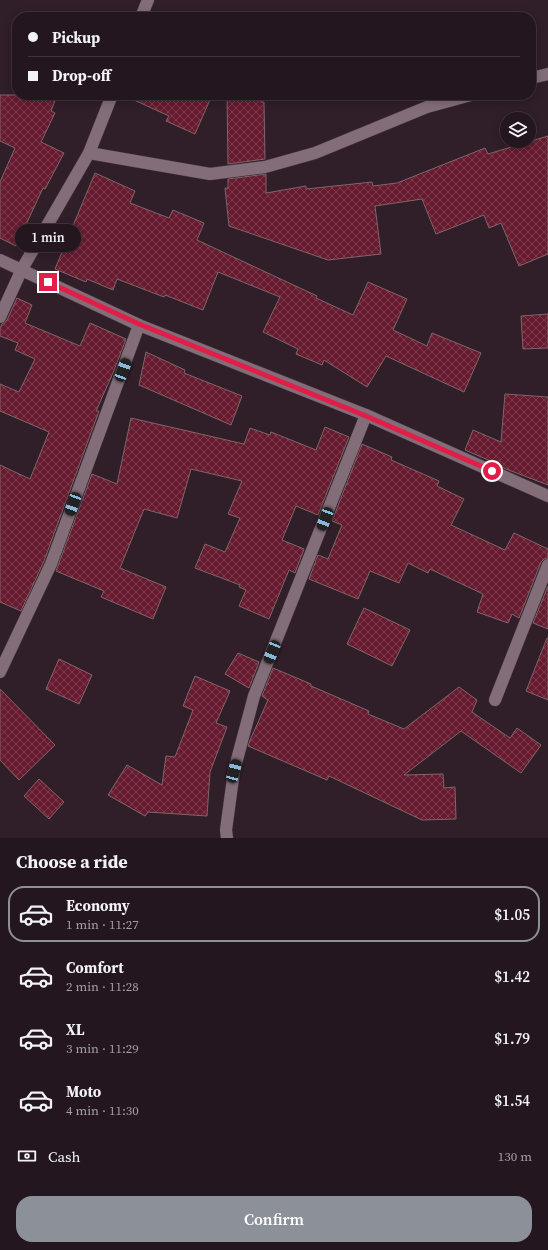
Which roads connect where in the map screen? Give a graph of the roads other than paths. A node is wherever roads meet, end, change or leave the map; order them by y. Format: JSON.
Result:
{"nodes":[{"id":1,"x":148,"y":0,"type":"edge"},
{"id":2,"x":143,"y":12,"type":"edge"},
{"id":3,"x":548,"y":74,"type":"edge"},
{"id":4,"x":536,"y":77,"type":"edge"},
{"id":5,"x":110,"y":100,"type":"edge"},
{"id":6,"x":453,"y":100,"type":"edge"},
{"id":7,"x":89,"y":153,"type":"junction"},
{"id":8,"x":0,"y":260,"type":"edge"},
{"id":9,"x":22,"y":269,"type":"junction"},
{"id":10,"x":0,"y":317,"type":"edge"},
{"id":11,"x":139,"y":324,"type":"junction"},
{"id":12,"x":366,"y":416,"type":"junction"},
{"id":13,"x":548,"y":496,"type":"edge"},
{"id":14,"x":548,"y":565,"type":"edge"},
{"id":15,"x":0,"y":672,"type":"edge"},
{"id":16,"x":495,"y":700,"type":"dead end"},
{"id":17,"x":227,"y":838,"type":"edge"}],
"edges":[{"from":1,"to":2,"type":"street"},
{"from":3,"to":4,"type":"street"},
{"from":5,"to":7,"type":"street"},
{"from":6,"to":7,"type":"street"},
{"from":7,"to":9,"type":"street"},
{"from":8,"to":9,"type":"street"},
{"from":9,"to":10,"type":"street"},
{"from":9,"to":11,"type":"street"},
{"from":11,"to":12,"type":"street"},
{"from":11,"to":15,"type":"street"},
{"from":12,"to":13,"type":"street"},
{"from":12,"to":17,"type":"street"},
{"from":14,"to":16,"type":"street"}]}
